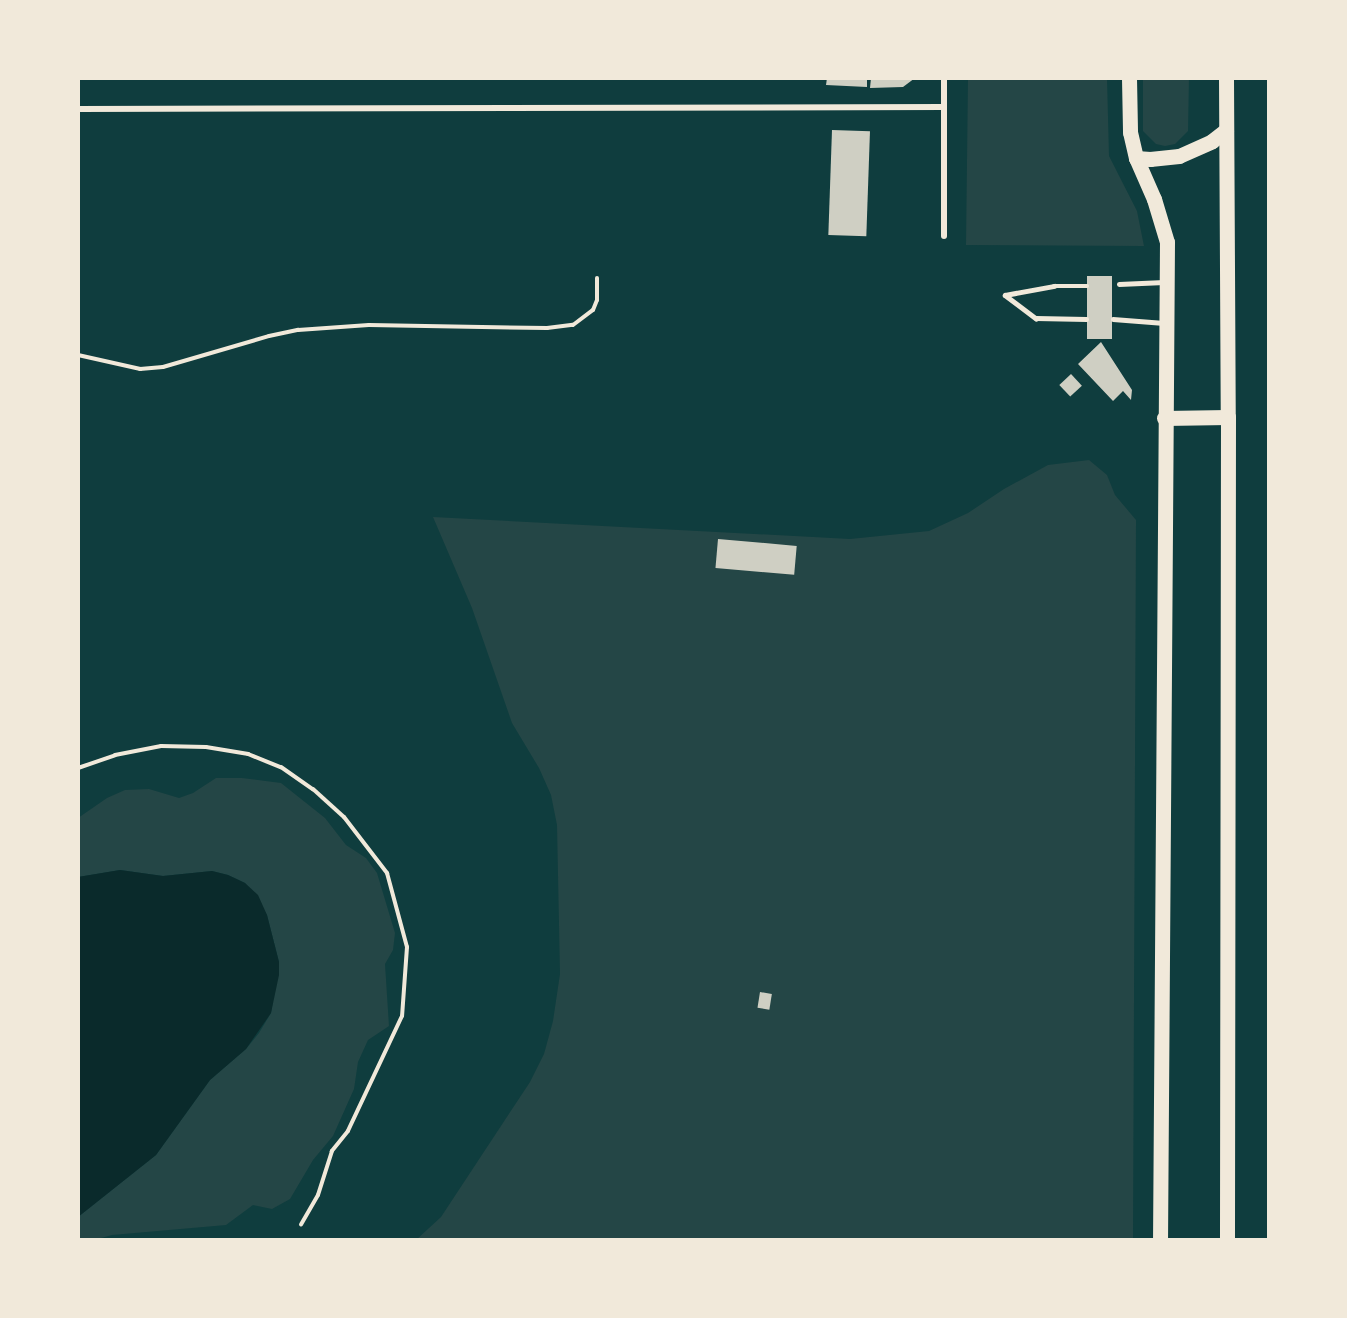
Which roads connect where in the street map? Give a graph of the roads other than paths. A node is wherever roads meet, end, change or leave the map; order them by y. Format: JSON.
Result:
{"nodes":[{"id":1,"x":944,"y":78,"type":"edge"},
{"id":2,"x":1129,"y":78,"type":"edge"},
{"id":3,"x":1226,"y":78,"type":"edge"},
{"id":4,"x":944,"y":107,"type":"junction"},
{"id":5,"x":78,"y":109,"type":"edge"},
{"id":6,"x":1226,"y":130,"type":"junction"},
{"id":7,"x":1136,"y":158,"type":"junction"},
{"id":8,"x":944,"y":236,"type":"dead end"},
{"id":9,"x":1167,"y":282,"type":"junction"},
{"id":10,"x":1119,"y":285,"type":"dead end"},
{"id":11,"x":1087,"y":286,"type":"dead end"},
{"id":12,"x":1086,"y":319,"type":"dead end"},
{"id":13,"x":1113,"y":319,"type":"dead end"},
{"id":14,"x":1165,"y":324,"type":"junction"},
{"id":15,"x":1228,"y":417,"type":"junction"},
{"id":16,"x":1164,"y":418,"type":"junction"},
{"id":17,"x":1160,"y":1240,"type":"edge"},
{"id":18,"x":1227,"y":1240,"type":"edge"}],
"edges":[{"from":1,"to":4,"type":"street"},
{"from":2,"to":7,"type":"main road"},
{"from":3,"to":6,"type":"main road"},
{"from":4,"to":5,"type":"street"},
{"from":4,"to":8,"type":"street"},
{"from":6,"to":7,"type":"main road"},
{"from":6,"to":15,"type":"main road"},
{"from":7,"to":9,"type":"main road"},
{"from":9,"to":10,"type":"lane"},
{"from":9,"to":14,"type":"main road"},
{"from":11,"to":12,"type":"lane"},
{"from":13,"to":14,"type":"lane"},
{"from":14,"to":16,"type":"main road"},
{"from":15,"to":16,"type":"main road"},
{"from":15,"to":18,"type":"main road"},
{"from":16,"to":17,"type":"main road"}]}
